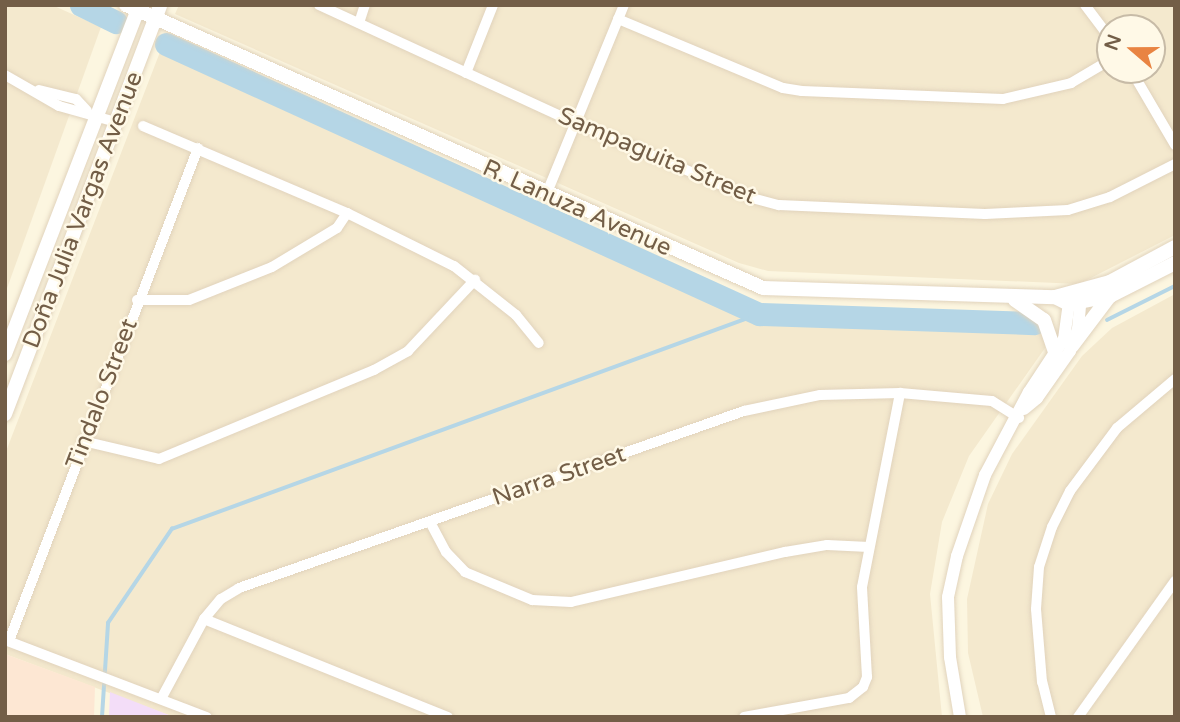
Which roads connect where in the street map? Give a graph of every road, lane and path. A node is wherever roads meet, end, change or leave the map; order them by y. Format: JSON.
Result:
{"nodes":[{"id":1,"x":319,"y":5,"type":"edge"},
{"id":2,"x":365,"y":5,"type":"edge"},
{"id":3,"x":493,"y":5,"type":"edge"},
{"id":4,"x":624,"y":5,"type":"edge"},
{"id":5,"x":1085,"y":5,"type":"edge"},
{"id":6,"x":134,"y":7,"type":"edge"},
{"id":7,"x":158,"y":12,"type":"edge"},
{"id":8,"x":618,"y":19,"type":"junction"},
{"id":9,"x":1096,"y":20,"type":"edge"},
{"id":10,"x":359,"y":23,"type":"junction"},
{"id":11,"x":1096,"y":68,"type":"edge"},
{"id":12,"x":466,"y":73,"type":"junction"},
{"id":13,"x":5,"y":75,"type":"edge"},
{"id":14,"x":1139,"y":84,"type":"edge"},
{"id":15,"x":92,"y":113,"type":"junction"},
{"id":16,"x":116,"y":122,"type":"junction"},
{"id":17,"x":578,"y":124,"type":"junction"},
{"id":18,"x":143,"y":126,"type":"dead end"},
{"id":19,"x":1175,"y":145,"type":"edge"},
{"id":20,"x":198,"y":148,"type":"junction"},
{"id":21,"x":1175,"y":164,"type":"edge"},
{"id":22,"x":546,"y":195,"type":"junction"},
{"id":23,"x":347,"y":213,"type":"junction"},
{"id":24,"x":1175,"y":247,"type":"edge"},
{"id":25,"x":1175,"y":263,"type":"edge"},
{"id":26,"x":475,"y":280,"type":"junction"},
{"id":27,"x":1075,"y":296,"type":"junction"},
{"id":28,"x":1110,"y":296,"type":"junction"},
{"id":29,"x":1011,"y":298,"type":"junction"},
{"id":30,"x":137,"y":300,"type":"junction"},
{"id":31,"x":539,"y":344,"type":"dead end"},
{"id":32,"x":1072,"y":345,"type":"junction"},
{"id":33,"x":5,"y":354,"type":"edge"},
{"id":34,"x":1056,"y":354,"type":"junction"},
{"id":35,"x":1175,"y":379,"type":"edge"},
{"id":36,"x":900,"y":393,"type":"junction"},
{"id":37,"x":1021,"y":413,"type":"junction"},
{"id":38,"x":5,"y":414,"type":"edge"},
{"id":39,"x":83,"y":441,"type":"junction"},
{"id":40,"x":430,"y":522,"type":"junction"},
{"id":41,"x":869,"y":547,"type":"junction"},
{"id":42,"x":1175,"y":581,"type":"edge"},
{"id":43,"x":204,"y":619,"type":"junction"},
{"id":44,"x":7,"y":640,"type":"edge"},
{"id":45,"x":161,"y":699,"type":"junction"},
{"id":46,"x":206,"y":717,"type":"edge"},
{"id":47,"x":447,"y":717,"type":"edge"},
{"id":48,"x":744,"y":717,"type":"edge"},
{"id":49,"x":960,"y":717,"type":"edge"},
{"id":50,"x":1051,"y":717,"type":"edge"},
{"id":51,"x":1078,"y":717,"type":"edge"}],
"edges":[{"from":1,"to":10,"type":"street","name":"Sampaguita Street"},
{"from":2,"to":10,"type":"street"},
{"from":3,"to":12,"type":"street"},
{"from":4,"to":8,"type":"street"},
{"from":5,"to":9,"type":"street"},
{"from":6,"to":7,"type":"main road","name":"R. Lanuza Avenue"},
{"from":6,"to":15,"type":"main road","name":"Doña Julia Vargas Avenue"},
{"from":7,"to":16,"type":"main road","name":"Doña Julia Vargas Avenue"},
{"from":7,"to":22,"type":"main road","name":"R. Lanuza Avenue"},
{"from":8,"to":11,"type":"street"},
{"from":8,"to":17,"type":"street"},
{"from":10,"to":12,"type":"street","name":"Sampaguita Street"},
{"from":12,"to":17,"type":"street","name":"Sampaguita Street"},
{"from":13,"to":15,"type":"street"},
{"from":14,"to":19,"type":"street"},
{"from":15,"to":16,"type":"street"},
{"from":15,"to":33,"type":"main road","name":"Doña Julia Vargas Avenue"},
{"from":16,"to":38,"type":"main road","name":"Doña Julia Vargas Avenue"},
{"from":17,"to":21,"type":"street","name":"Sampaguita Street"},
{"from":17,"to":22,"type":"street"},
{"from":18,"to":20,"type":"street"},
{"from":20,"to":23,"type":"street"},
{"from":20,"to":30,"type":"street","name":"Tindalo Street"},
{"from":22,"to":29,"type":"main road","name":"R. Lanuza Avenue"},
{"from":23,"to":26,"type":"street"},
{"from":23,"to":30,"type":"street"},
{"from":24,"to":27,"type":"main road"},
{"from":25,"to":28,"type":"main road"},
{"from":26,"to":31,"type":"street"},
{"from":26,"to":39,"type":"street"},
{"from":27,"to":28,"type":"main road"},
{"from":27,"to":29,"type":"main road","name":"R. Lanuza Avenue"},
{"from":27,"to":32,"type":"street"},
{"from":27,"to":34,"type":"street"},
{"from":28,"to":32,"type":"main road"},
{"from":29,"to":34,"type":"main road"},
{"from":30,"to":39,"type":"street","name":"Tindalo Street"},
{"from":32,"to":37,"type":"street"},
{"from":34,"to":37,"type":"street"},
{"from":35,"to":50,"type":"street"},
{"from":36,"to":37,"type":"street","name":"Narra Street"},
{"from":36,"to":40,"type":"street","name":"Narra Street"},
{"from":36,"to":41,"type":"street"},
{"from":37,"to":49,"type":"street"},
{"from":39,"to":44,"type":"street","name":"Tindalo Street"},
{"from":40,"to":41,"type":"street"},
{"from":40,"to":43,"type":"street","name":"Narra Street"},
{"from":41,"to":48,"type":"street"},
{"from":42,"to":51,"type":"street"},
{"from":43,"to":45,"type":"street","name":"Narra Street"},
{"from":43,"to":47,"type":"street"},
{"from":44,"to":45,"type":"street"},
{"from":45,"to":46,"type":"street"}]}
